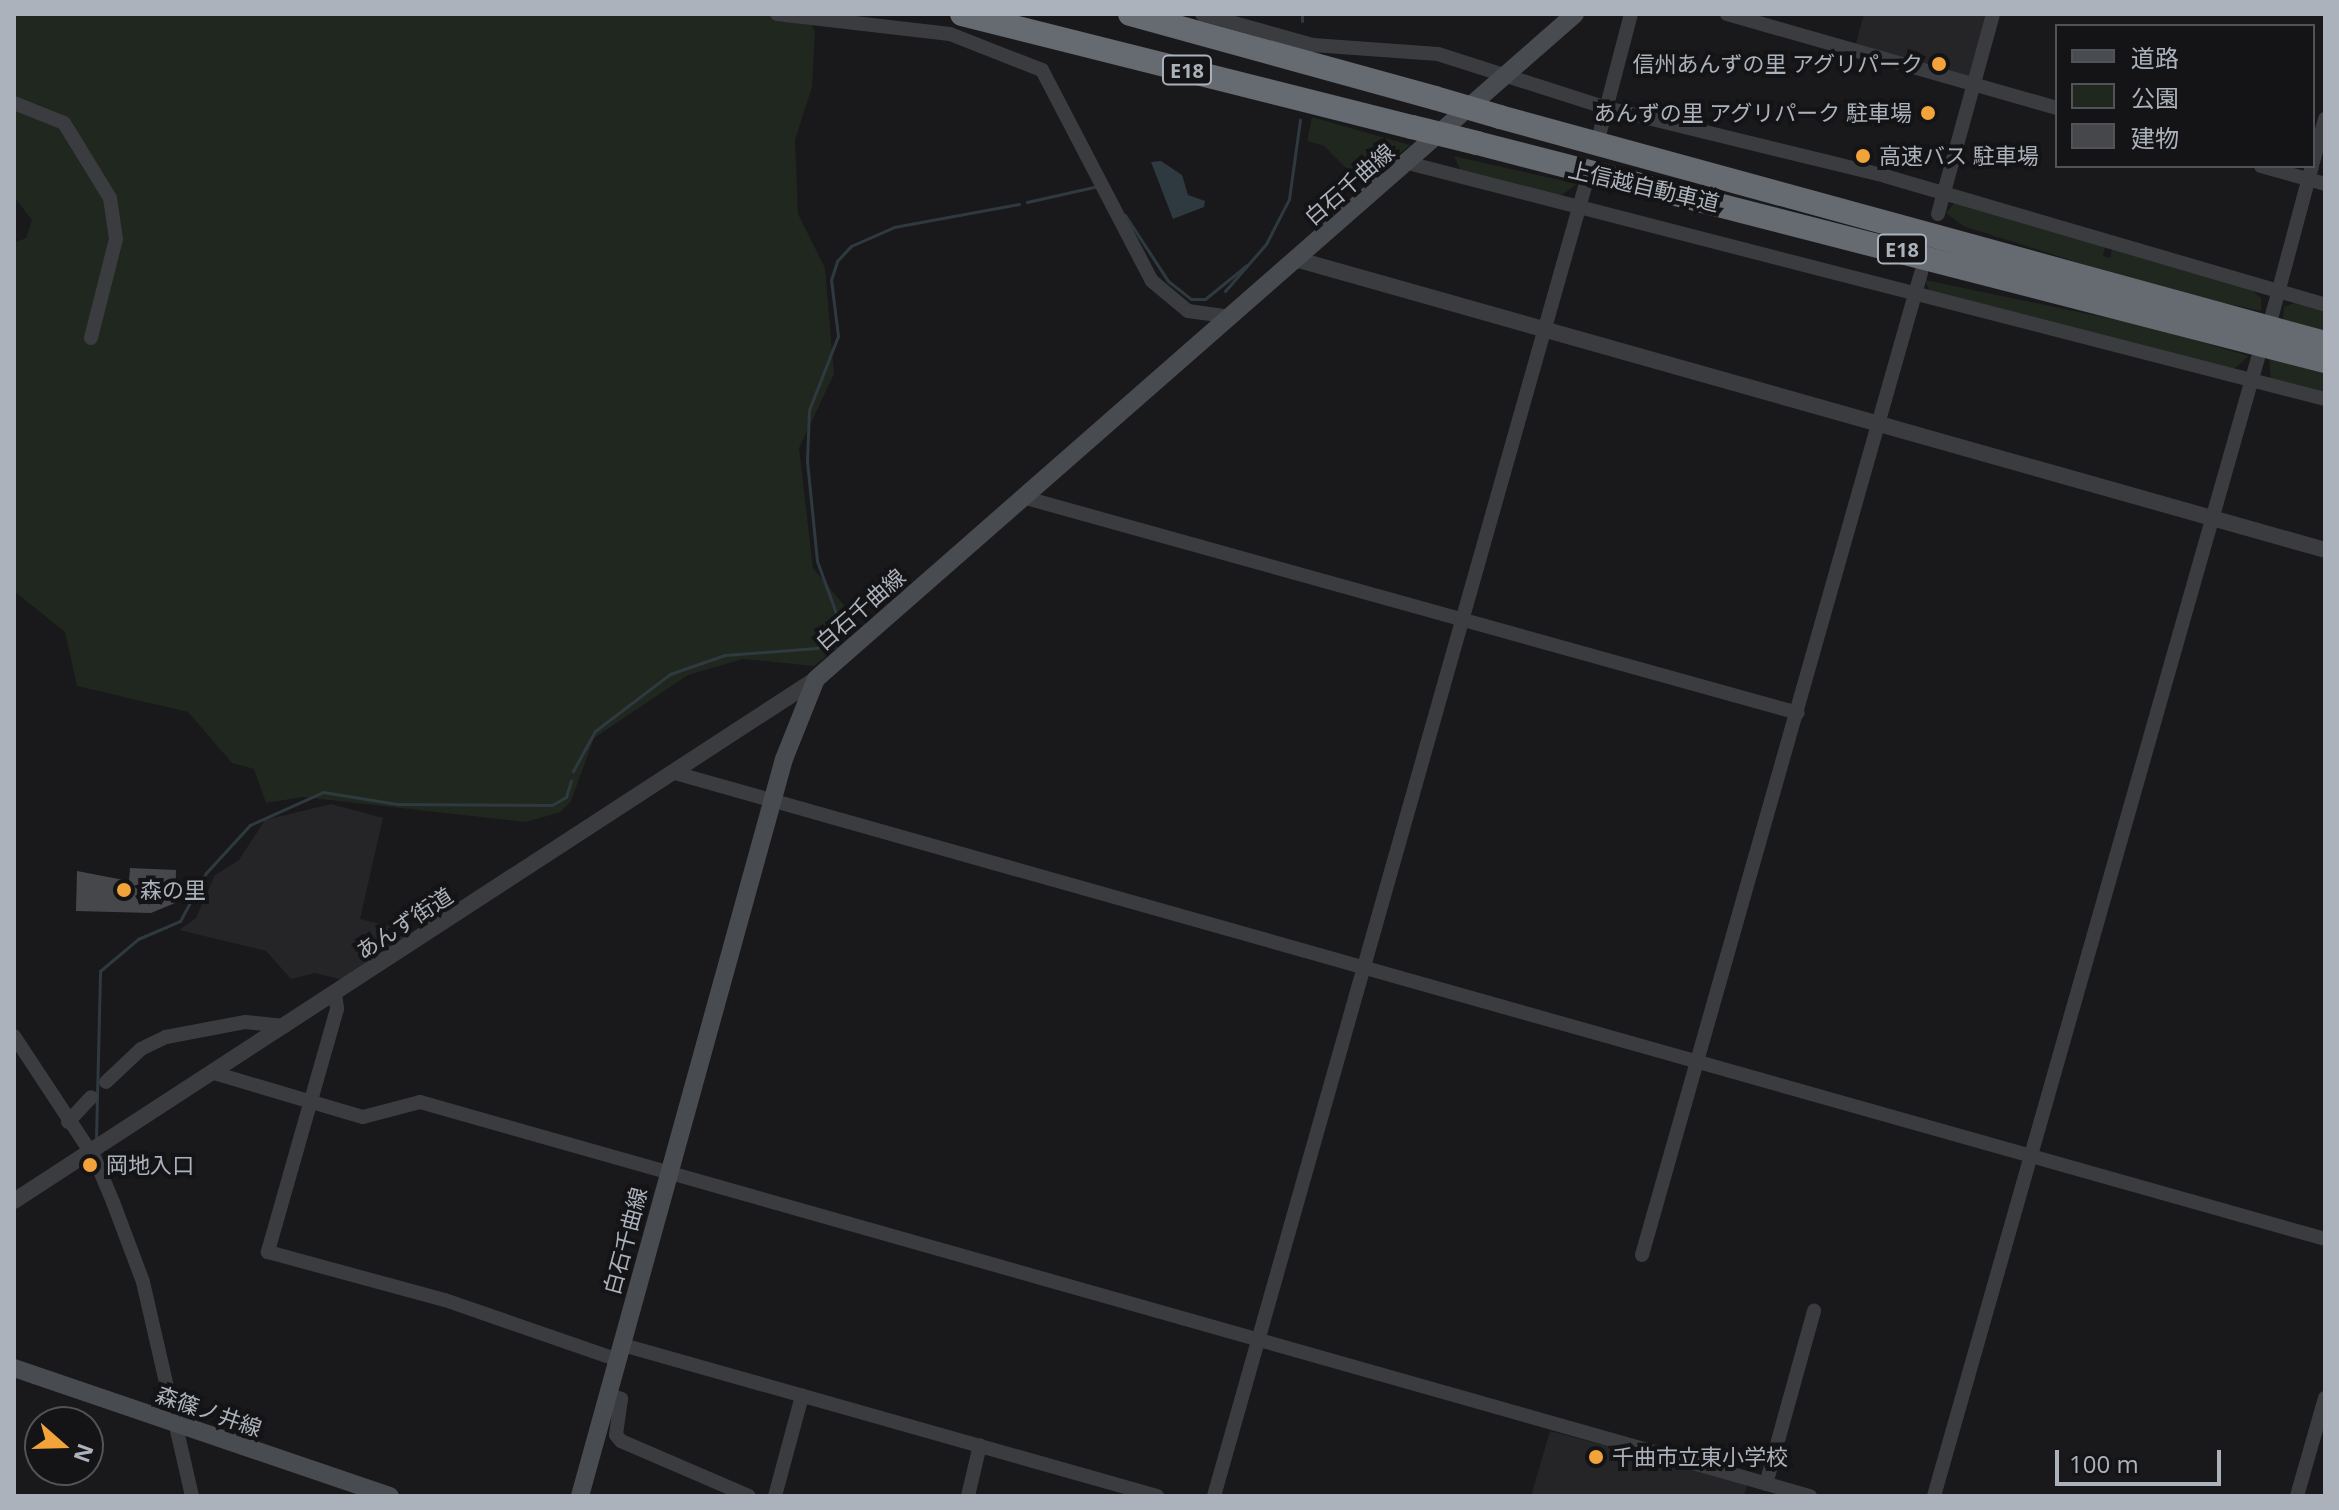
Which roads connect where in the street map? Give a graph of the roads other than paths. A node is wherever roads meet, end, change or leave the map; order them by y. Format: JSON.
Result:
{"nodes":[{"id":1,"x":777,"y":14,"type":"edge"},
{"id":2,"x":962,"y":14,"type":"edge"},
{"id":3,"x":1130,"y":14,"type":"edge"},
{"id":4,"x":1202,"y":14,"type":"edge"},
{"id":5,"x":1575,"y":14,"type":"edge"},
{"id":6,"x":1631,"y":14,"type":"edge"},
{"id":7,"x":1727,"y":14,"type":"edge"},
{"id":8,"x":1993,"y":14,"type":"edge"},
{"id":9,"x":1505,"y":76,"type":"junction"},
{"id":10,"x":1973,"y":84,"type":"junction"},
{"id":11,"x":14,"y":103,"type":"edge"},
{"id":12,"x":2055,"y":107,"type":"edge"},
{"id":13,"x":1607,"y":108,"type":"junction"},
{"id":14,"x":2325,"y":119,"type":"edge"},
{"id":15,"x":1600,"y":132,"type":"dead end"},
{"id":16,"x":2315,"y":155,"type":"edge"},
{"id":17,"x":1408,"y":163,"type":"junction"},
{"id":18,"x":2311,"y":169,"type":"edge"},
{"id":19,"x":1586,"y":183,"type":"dead end"},
{"id":20,"x":2325,"y":184,"type":"edge"},
{"id":21,"x":1943,"y":192,"type":"junction"},
{"id":22,"x":1578,"y":206,"type":"junction"},
{"id":23,"x":1938,"y":214,"type":"dead end"},
{"id":24,"x":1299,"y":260,"type":"junction"},
{"id":25,"x":1921,"y":273,"type":"dead end"},
{"id":26,"x":2278,"y":292,"type":"junction"},
{"id":27,"x":1915,"y":295,"type":"junction"},
{"id":28,"x":2325,"y":305,"type":"edge"},
{"id":29,"x":1231,"y":317,"type":"junction"},
{"id":30,"x":2271,"y":319,"type":"dead end"},
{"id":31,"x":1543,"y":330,"type":"junction"},
{"id":32,"x":91,"y":338,"type":"dead end"},
{"id":33,"x":2325,"y":343,"type":"edge"},
{"id":34,"x":2258,"y":358,"type":"dead end"},
{"id":35,"x":2325,"y":361,"type":"edge"},
{"id":36,"x":2252,"y":378,"type":"junction"},
{"id":37,"x":2325,"y":399,"type":"edge"},
{"id":38,"x":1880,"y":423,"type":"junction"},
{"id":39,"x":1026,"y":498,"type":"junction"},
{"id":40,"x":2211,"y":518,"type":"junction"},
{"id":41,"x":2325,"y":550,"type":"edge"},
{"id":42,"x":1462,"y":620,"type":"junction"},
{"id":43,"x":816,"y":679,"type":"junction"},
{"id":44,"x":1798,"y":713,"type":"junction"},
{"id":45,"x":675,"y":773,"type":"junction"},
{"id":46,"x":773,"y":801,"type":"junction"},
{"id":47,"x":1363,"y":968,"type":"junction"},
{"id":48,"x":335,"y":994,"type":"junction"},
{"id":49,"x":285,"y":1026,"type":"junction"},
{"id":50,"x":14,"y":1036,"type":"edge"},
{"id":51,"x":1696,"y":1062,"type":"junction"},
{"id":52,"x":214,"y":1073,"type":"junction"},
{"id":53,"x":106,"y":1082,"type":"dead end"},
{"id":54,"x":91,"y":1097,"type":"dead end"},
{"id":55,"x":312,"y":1102,"type":"junction"},
{"id":56,"x":68,"y":1122,"type":"junction"},
{"id":57,"x":90,"y":1152,"type":"junction"},
{"id":58,"x":2031,"y":1157,"type":"junction"},
{"id":59,"x":669,"y":1171,"type":"junction"},
{"id":60,"x":14,"y":1201,"type":"edge"},
{"id":61,"x":2325,"y":1239,"type":"edge"},
{"id":62,"x":1642,"y":1255,"type":"dead end"},
{"id":63,"x":1814,"y":1311,"type":"dead end"},
{"id":64,"x":1258,"y":1338,"type":"junction"},
{"id":65,"x":620,"y":1352,"type":"junction"},
{"id":66,"x":14,"y":1368,"type":"edge"},
{"id":67,"x":609,"y":1395,"type":"junction"},
{"id":68,"x":802,"y":1396,"type":"junction"},
{"id":69,"x":2325,"y":1398,"type":"edge"},
{"id":70,"x":181,"y":1427,"type":"junction"},
{"id":71,"x":980,"y":1445,"type":"junction"},
{"id":72,"x":1766,"y":1484,"type":"junction"},
{"id":73,"x":192,"y":1496,"type":"edge"},
{"id":74,"x":390,"y":1496,"type":"edge"},
{"id":75,"x":580,"y":1496,"type":"edge"},
{"id":76,"x":749,"y":1496,"type":"edge"},
{"id":77,"x":775,"y":1496,"type":"edge"},
{"id":78,"x":968,"y":1496,"type":"edge"},
{"id":79,"x":1157,"y":1496,"type":"edge"},
{"id":80,"x":1214,"y":1496,"type":"edge"},
{"id":81,"x":1810,"y":1496,"type":"edge"},
{"id":82,"x":1934,"y":1496,"type":"edge"},
{"id":83,"x":2297,"y":1496,"type":"edge"}],
"edges":[{"from":1,"to":29,"type":"street"},
{"from":2,"to":35,"type":"highway","name":"上信越自動車道","number":"E18","bridge":true},
{"from":3,"to":33,"type":"highway","name":"上信越自動車道","number":"E18","bridge":true},
{"from":4,"to":9,"type":"street"},
{"from":5,"to":9,"type":"main road","name":"白石千曲線"},
{"from":6,"to":13,"type":"street"},
{"from":7,"to":10,"type":"street"},
{"from":8,"to":10,"type":"street"},
{"from":9,"to":13,"type":"street"},
{"from":9,"to":17,"type":"main road","name":"白石千曲線"},
{"from":10,"to":12,"type":"street"},
{"from":10,"to":21,"type":"street"},
{"from":11,"to":32,"type":"street"},
{"from":13,"to":15,"type":"street"},
{"from":13,"to":21,"type":"street"},
{"from":14,"to":16,"type":"street"},
{"from":17,"to":22,"type":"street"},
{"from":17,"to":24,"type":"main road","name":"白石千曲線"},
{"from":18,"to":20,"type":"street"},
{"from":18,"to":26,"type":"street"},
{"from":19,"to":22,"type":"street"},
{"from":21,"to":23,"type":"street"},
{"from":21,"to":26,"type":"street"},
{"from":22,"to":27,"type":"street"},
{"from":22,"to":31,"type":"street"},
{"from":24,"to":29,"type":"main road","name":"白石千曲線"},
{"from":24,"to":31,"type":"street"},
{"from":25,"to":27,"type":"street"},
{"from":26,"to":28,"type":"street"},
{"from":26,"to":30,"type":"street"},
{"from":27,"to":36,"type":"street"},
{"from":27,"to":38,"type":"street"},
{"from":29,"to":39,"type":"main road","name":"白石千曲線"},
{"from":31,"to":38,"type":"street"},
{"from":31,"to":42,"type":"street"},
{"from":34,"to":36,"type":"street"},
{"from":36,"to":37,"type":"street"},
{"from":36,"to":40,"type":"street"},
{"from":38,"to":40,"type":"street"},
{"from":38,"to":44,"type":"street"},
{"from":39,"to":42,"type":"street"},
{"from":39,"to":43,"type":"main road","name":"白石千曲線"},
{"from":40,"to":41,"type":"street"},
{"from":40,"to":58,"type":"street"},
{"from":42,"to":44,"type":"street"},
{"from":42,"to":47,"type":"street"},
{"from":43,"to":45,"type":"street","name":"あんず街道"},
{"from":43,"to":46,"type":"main road","name":"白石千曲線"},
{"from":44,"to":51,"type":"street"},
{"from":45,"to":46,"type":"street"},
{"from":45,"to":48,"type":"street","name":"あんず街道"},
{"from":46,"to":47,"type":"street"},
{"from":46,"to":59,"type":"main road","name":"白石千曲線"},
{"from":47,"to":51,"type":"street"},
{"from":47,"to":64,"type":"street"},
{"from":48,"to":49,"type":"street","name":"あんず街道"},
{"from":48,"to":55,"type":"street"},
{"from":49,"to":52,"type":"street","name":"あんず街道"},
{"from":49,"to":53,"type":"street"},
{"from":50,"to":56,"type":"street"},
{"from":51,"to":58,"type":"street"},
{"from":51,"to":62,"type":"street"},
{"from":52,"to":55,"type":"street"},
{"from":52,"to":57,"type":"street","name":"あんず街道"},
{"from":54,"to":56,"type":"street"},
{"from":55,"to":59,"type":"street"},
{"from":55,"to":65,"type":"street"},
{"from":56,"to":57,"type":"street"},
{"from":57,"to":60,"type":"street","name":"あんず街道"},
{"from":57,"to":70,"type":"street"},
{"from":58,"to":61,"type":"street"},
{"from":58,"to":82,"type":"street"},
{"from":59,"to":64,"type":"street"},
{"from":59,"to":65,"type":"main road","name":"白石千曲線"},
{"from":63,"to":72,"type":"street"},
{"from":64,"to":72,"type":"street"},
{"from":64,"to":80,"type":"street"},
{"from":65,"to":67,"type":"main road","name":"白石千曲線"},
{"from":65,"to":68,"type":"street"},
{"from":66,"to":70,"type":"main road","name":"森篠ノ井線"},
{"from":67,"to":75,"type":"main road","name":"白石千曲線"},
{"from":67,"to":76,"type":"street"},
{"from":68,"to":71,"type":"street"},
{"from":68,"to":77,"type":"street"},
{"from":69,"to":83,"type":"street"},
{"from":70,"to":73,"type":"street"},
{"from":70,"to":74,"type":"main road","name":"森篠ノ井線"},
{"from":71,"to":78,"type":"street"},
{"from":71,"to":79,"type":"street"},
{"from":72,"to":81,"type":"street"}]}
